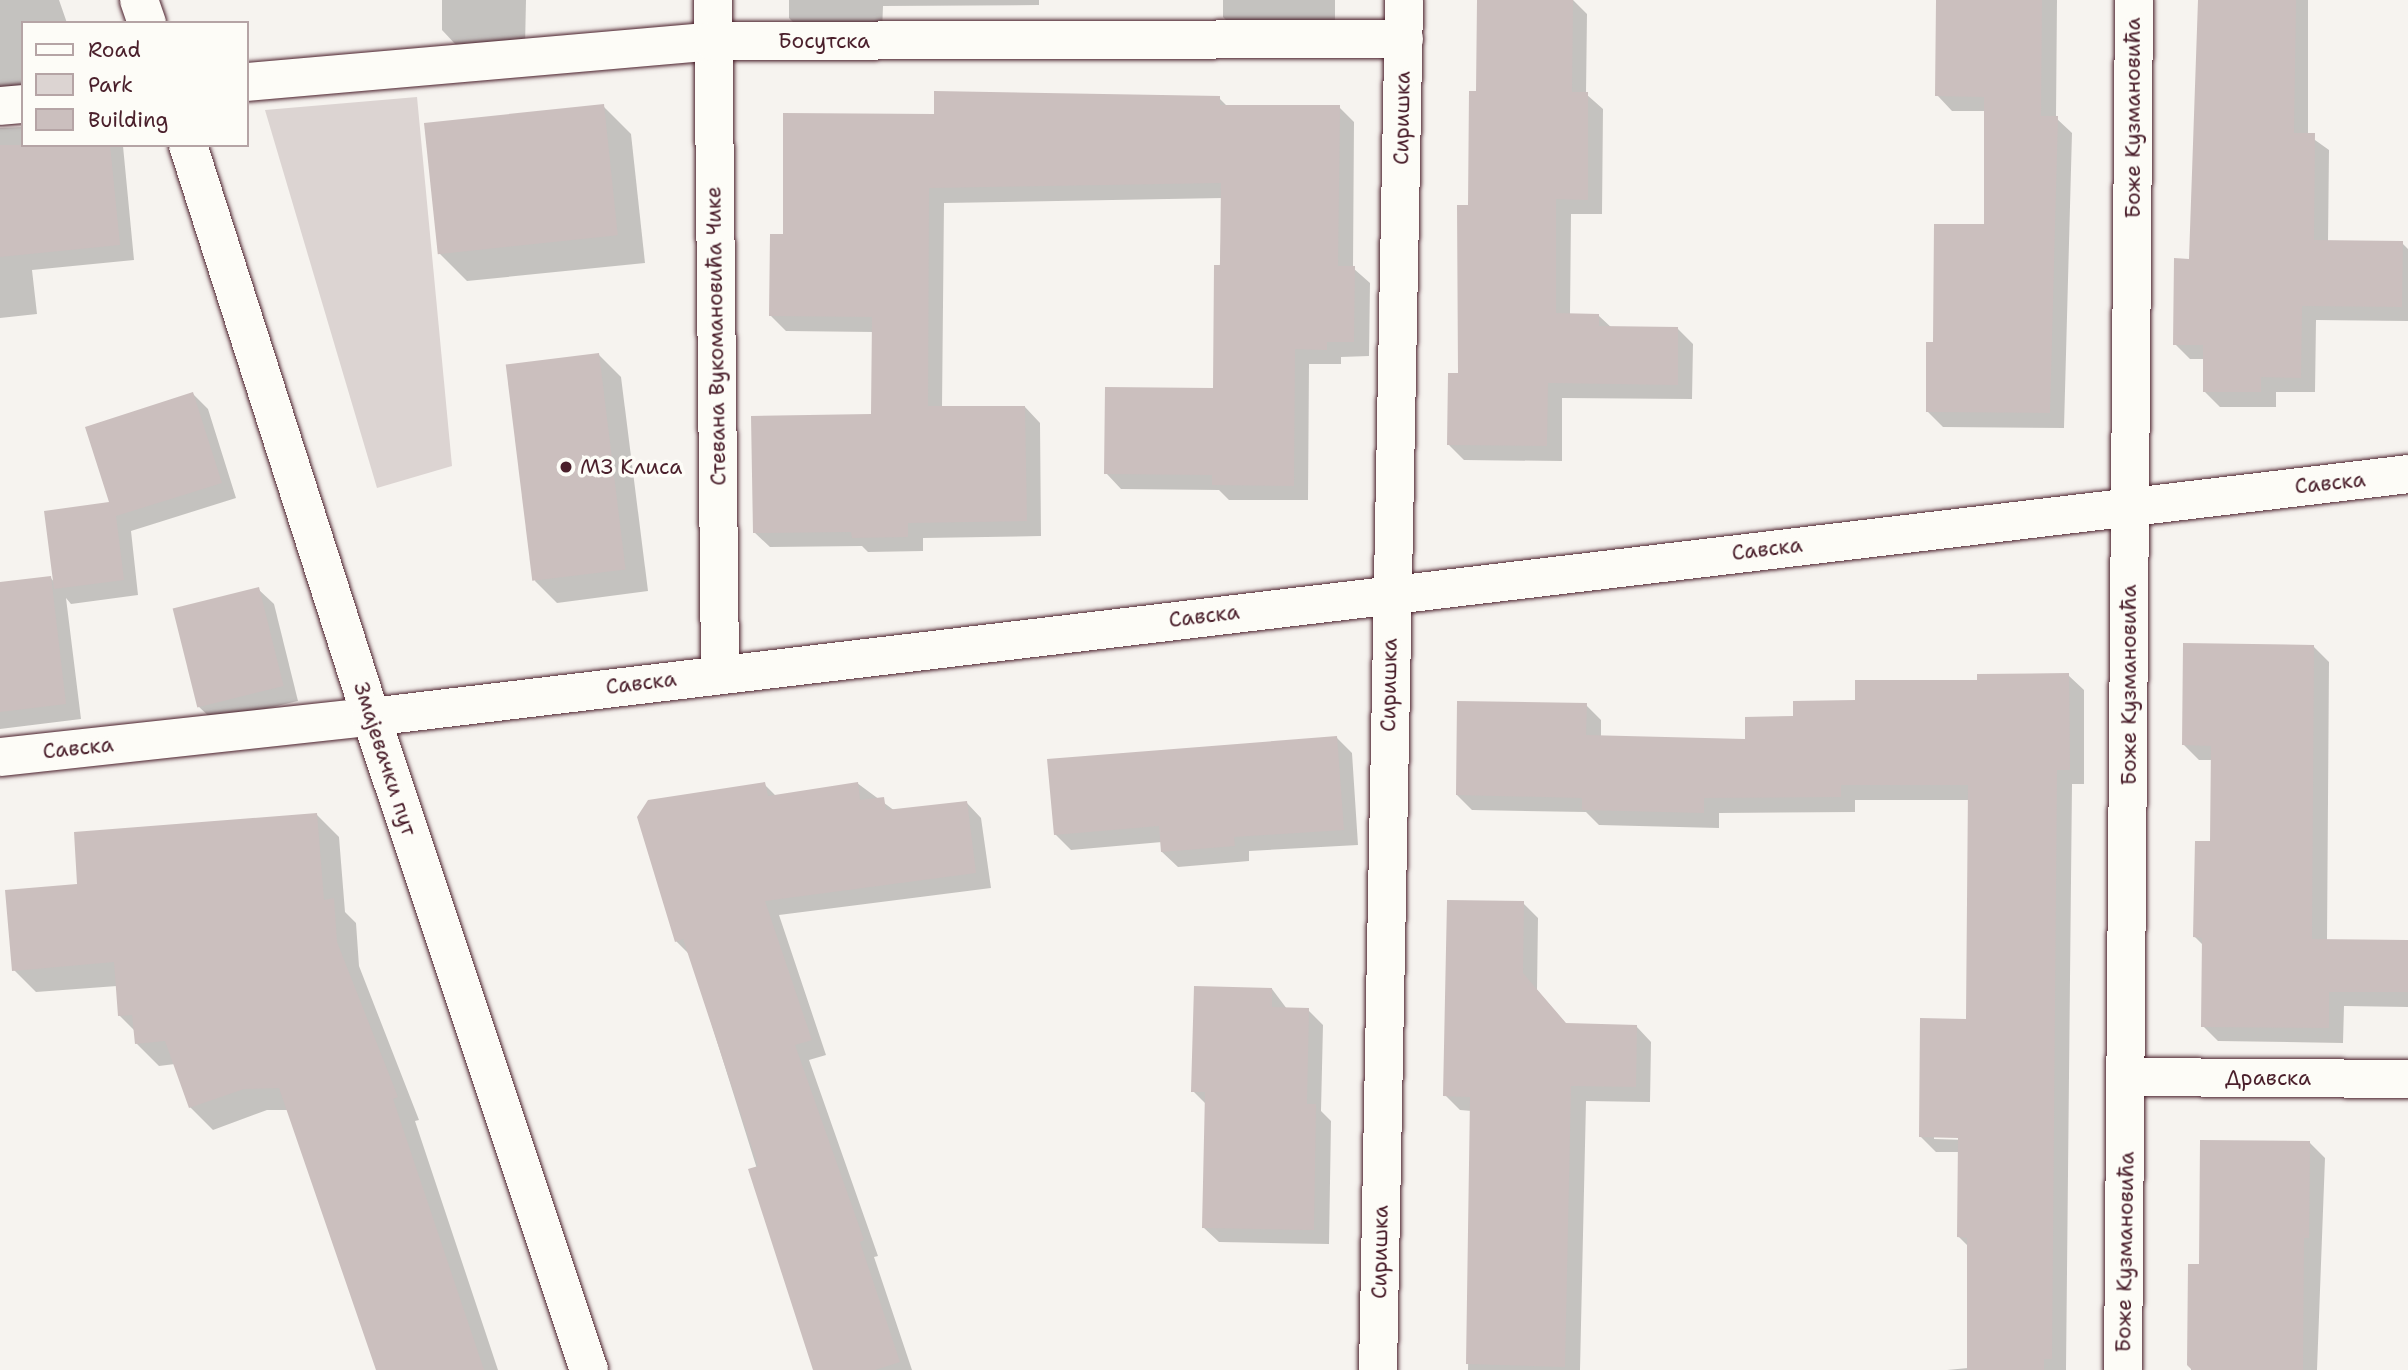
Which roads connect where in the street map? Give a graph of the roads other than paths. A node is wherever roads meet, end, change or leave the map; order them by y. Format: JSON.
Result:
{"nodes":[{"id":1,"x":139,"y":0,"type":"edge"},
{"id":2,"x":713,"y":0,"type":"edge"},
{"id":3,"x":1404,"y":0,"type":"edge"},
{"id":4,"x":2134,"y":0,"type":"edge"},
{"id":5,"x":146,"y":21,"type":"edge"},
{"id":6,"x":1404,"y":38,"type":"junction"},
{"id":7,"x":713,"y":41,"type":"junction"},
{"id":8,"x":248,"y":82,"type":"edge"},
{"id":9,"x":21,"y":104,"type":"edge"},
{"id":10,"x":0,"y":106,"type":"edge"},
{"id":11,"x":189,"y":147,"type":"edge"},
{"id":12,"x":2408,"y":474,"type":"edge"},
{"id":13,"x":2130,"y":505,"type":"junction"},
{"id":14,"x":1390,"y":595,"type":"junction"},
{"id":15,"x":720,"y":672,"type":"junction"},
{"id":16,"x":371,"y":717,"type":"junction"},
{"id":17,"x":0,"y":757,"type":"edge"},
{"id":18,"x":2128,"y":1077,"type":"junction"},
{"id":19,"x":2408,"y":1079,"type":"edge"},
{"id":20,"x":589,"y":1370,"type":"edge"},
{"id":21,"x":1378,"y":1370,"type":"edge"},
{"id":22,"x":2123,"y":1370,"type":"edge"}],
"edges":[{"from":1,"to":5,"type":"street"},
{"from":2,"to":7,"type":"street","name":"Стевана Вукомановића Чике"},
{"from":3,"to":6,"type":"street","name":"Сиришка"},
{"from":4,"to":13,"type":"street","name":"Боже Кузмановића"},
{"from":6,"to":7,"type":"street","name":"Босутска"},
{"from":6,"to":14,"type":"street","name":"Сиришка"},
{"from":7,"to":8,"type":"street","name":"Босутска"},
{"from":7,"to":15,"type":"street","name":"Стевана Вукомановића Чике"},
{"from":9,"to":10,"type":"street"},
{"from":11,"to":16,"type":"street","name":"Змајевачки пут"},
{"from":12,"to":13,"type":"street","name":"Савска"},
{"from":13,"to":14,"type":"street","name":"Савска"},
{"from":13,"to":18,"type":"street","name":"Боже Кузмановића"},
{"from":14,"to":15,"type":"street","name":"Савска"},
{"from":14,"to":21,"type":"street","name":"Сиришка"},
{"from":15,"to":16,"type":"street","name":"Савска"},
{"from":16,"to":17,"type":"street","name":"Савска"},
{"from":16,"to":20,"type":"street","name":"Змајевачки пут"},
{"from":18,"to":19,"type":"street","name":"Дравска"},
{"from":18,"to":22,"type":"street","name":"Боже Кузмановића"}]}
